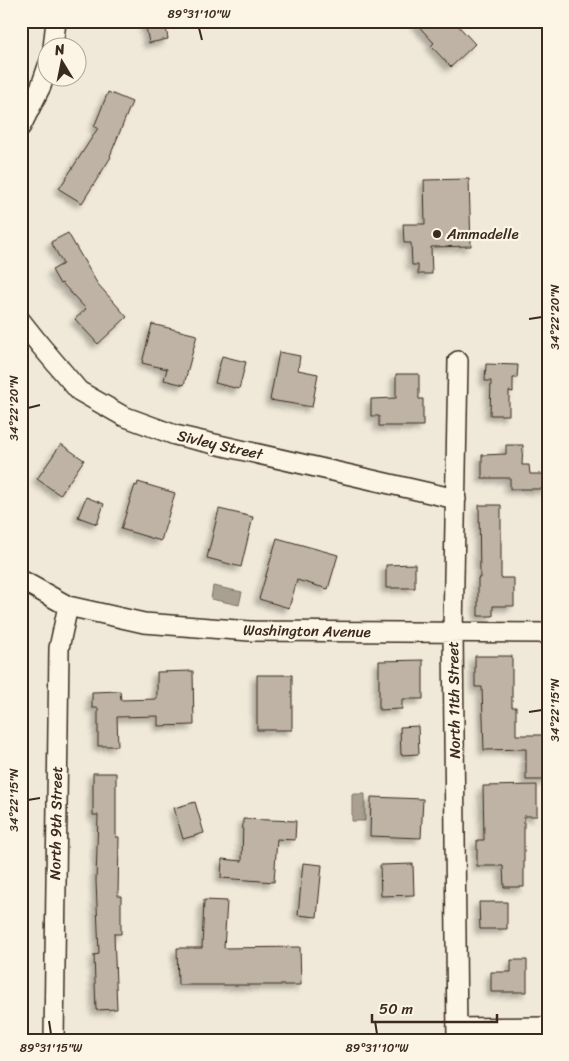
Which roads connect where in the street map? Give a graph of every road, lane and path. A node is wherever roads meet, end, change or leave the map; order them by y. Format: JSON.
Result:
{"nodes":[{"id":1,"x":56,"y":21,"type":"edge"},
{"id":2,"x":55,"y":38,"type":"edge"},
{"id":3,"x":40,"y":88,"type":"edge"},
{"id":4,"x":21,"y":126,"type":"edge"},
{"id":5,"x":21,"y":321,"type":"edge"},
{"id":6,"x":458,"y":361,"type":"dead end"},
{"id":7,"x":456,"y":499,"type":"junction"},
{"id":8,"x":21,"y":580,"type":"edge"},
{"id":9,"x":68,"y":606,"type":"junction"},
{"id":10,"x":453,"y":632,"type":"junction"},
{"id":11,"x":548,"y":633,"type":"edge"},
{"id":12,"x":548,"y":1027,"type":"edge"},
{"id":13,"x":457,"y":1034,"type":"edge"},
{"id":14,"x":54,"y":1040,"type":"edge"}],
"edges":[{"from":1,"to":2,"type":"street"},
{"from":3,"to":4,"type":"street"},
{"from":5,"to":7,"type":"street","name":"Sivley Street"},
{"from":6,"to":7,"type":"street","name":"North 11th Street"},
{"from":7,"to":10,"type":"street","name":"North 11th Street"},
{"from":8,"to":9,"type":"street","name":"Washington Avenue"},
{"from":9,"to":10,"type":"street","name":"Washington Avenue"},
{"from":9,"to":14,"type":"street","name":"North 9th Street"},
{"from":10,"to":11,"type":"street","name":"Washington Avenue"},
{"from":10,"to":13,"type":"street","name":"North 11th Street"},
{"from":12,"to":13,"type":"street"}]}
